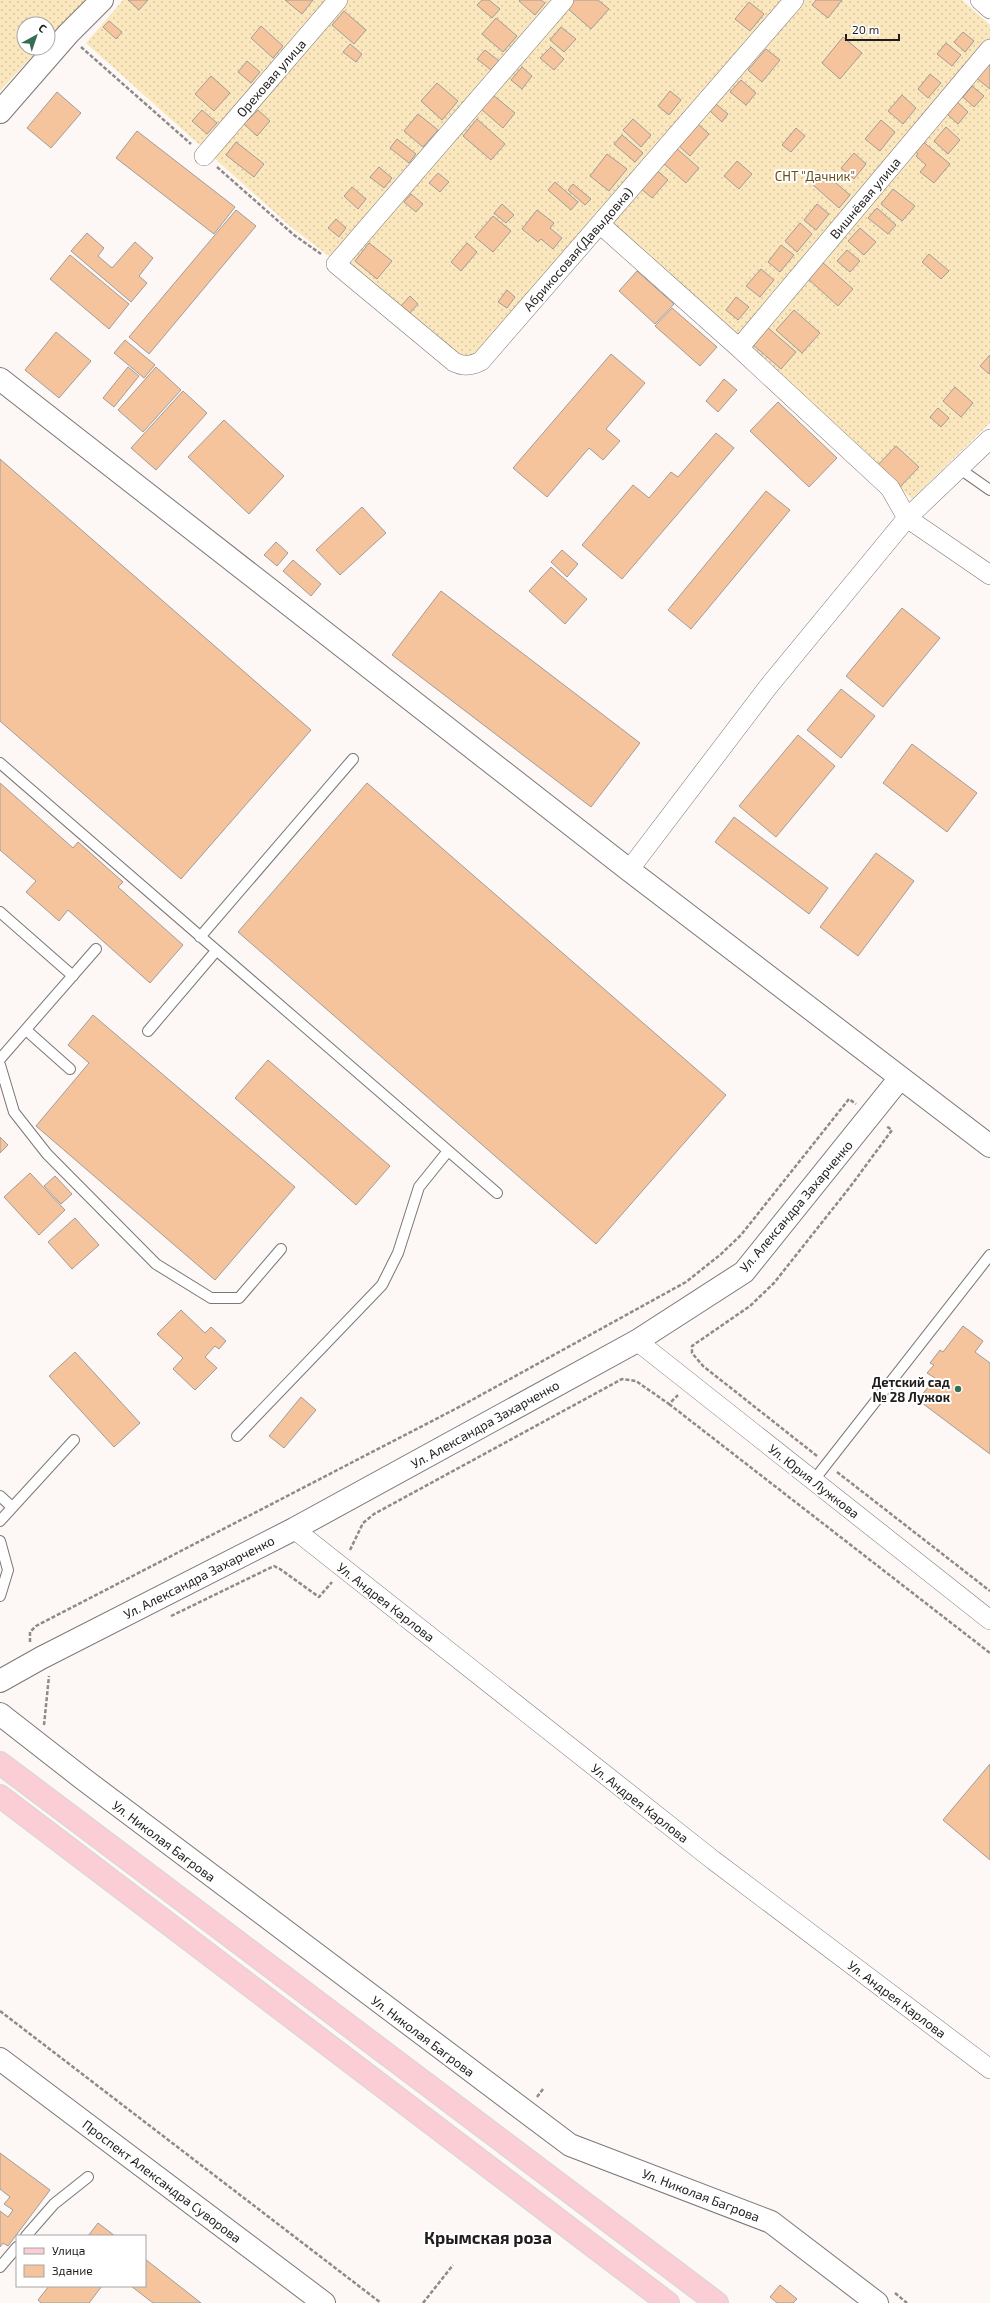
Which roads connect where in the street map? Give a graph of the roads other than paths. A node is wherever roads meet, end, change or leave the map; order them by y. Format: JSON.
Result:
{"nodes":[{"id":1,"x":102,"y":0,"type":"edge"},
{"id":2,"x":338,"y":0,"type":"edge"},
{"id":3,"x":564,"y":0,"type":"edge"},
{"id":4,"x":794,"y":0,"type":"edge"},
{"id":5,"x":980,"y":0,"type":"edge"},
{"id":6,"x":990,"y":9,"type":"edge"},
{"id":7,"x":990,"y":48,"type":"edge"},
{"id":8,"x":1,"y":109,"type":"edge"},
{"id":9,"x":204,"y":156,"type":"road end"},
{"id":10,"x":600,"y":224,"type":"junction"},
{"id":11,"x":739,"y":348,"type":"junction"},
{"id":12,"x":0,"y":379,"type":"edge"},
{"id":13,"x":990,"y":439,"type":"edge"},
{"id":14,"x":960,"y":470,"type":"junction"},
{"id":15,"x":990,"y":490,"type":"edge"},
{"id":16,"x":907,"y":518,"type":"junction"},
{"id":17,"x":990,"y":575,"type":"edge"},
{"id":18,"x":353,"y":759,"type":"dead end"},
{"id":19,"x":0,"y":763,"type":"edge"},
{"id":20,"x":628,"y":870,"type":"junction"},
{"id":21,"x":0,"y":912,"type":"edge"},
{"id":22,"x":200,"y":937,"type":"junction"},
{"id":23,"x":96,"y":949,"type":"dead end"},
{"id":24,"x":216,"y":950,"type":"junction"},
{"id":25,"x":73,"y":976,"type":"junction"},
{"id":26,"x":26,"y":1030,"type":"junction"},
{"id":27,"x":148,"y":1031,"type":"dead end"},
{"id":28,"x":0,"y":1059,"type":"edge"},
{"id":29,"x":0,"y":1065,"type":"edge"},
{"id":30,"x":70,"y":1069,"type":"dead end"},
{"id":31,"x":900,"y":1078,"type":"junction"},
{"id":32,"x":990,"y":1146,"type":"edge"},
{"id":33,"x":448,"y":1150,"type":"junction"},
{"id":34,"x":497,"y":1193,"type":"dead end"},
{"id":35,"x":280,"y":1249,"type":"dead end"},
{"id":36,"x":990,"y":1255,"type":"edge"},
{"id":37,"x":637,"y":1341,"type":"junction"},
{"id":38,"x":237,"y":1436,"type":"dead end"},
{"id":39,"x":74,"y":1440,"type":"dead end"},
{"id":40,"x":814,"y":1480,"type":"junction"},
{"id":41,"x":0,"y":1496,"type":"edge"},
{"id":42,"x":12,"y":1507,"type":"junction"},
{"id":43,"x":0,"y":1521,"type":"edge"},
{"id":44,"x":294,"y":1529,"type":"junction"},
{"id":45,"x":0,"y":1540,"type":"edge"},
{"id":46,"x":0,"y":1596,"type":"edge"},
{"id":47,"x":990,"y":1620,"type":"edge"},
{"id":48,"x":0,"y":1681,"type":"edge"},
{"id":49,"x":0,"y":1714,"type":"edge"},
{"id":50,"x":0,"y":1763,"type":"edge"},
{"id":51,"x":0,"y":1796,"type":"edge"},
{"id":52,"x":0,"y":2059,"type":"edge"},
{"id":53,"x":990,"y":2070,"type":"edge"},
{"id":54,"x":88,"y":2177,"type":"dead end"},
{"id":55,"x":27,"y":2235,"type":"edge"},
{"id":56,"x":16,"y":2248,"type":"edge"},
{"id":57,"x":0,"y":2267,"type":"edge"},
{"id":58,"x":324,"y":2303,"type":"edge"},
{"id":59,"x":668,"y":2303,"type":"edge"},
{"id":60,"x":717,"y":2303,"type":"edge"},
{"id":61,"x":877,"y":2303,"type":"edge"}],
"edges":[{"from":1,"to":8,"type":"street"},
{"from":2,"to":9,"type":"street","name":"Ореховая улица"},
{"from":3,"to":10,"type":"street","name":"Абрикосовая(Давыдовка)"},
{"from":4,"to":10,"type":"street","name":"Абрикосовая(Давыдовка)"},
{"from":5,"to":6,"type":"street"},
{"from":7,"to":11,"type":"street","name":"Вишнёвая улица"},
{"from":10,"to":11,"type":"street"},
{"from":11,"to":16,"type":"street"},
{"from":12,"to":20,"type":"street"},
{"from":13,"to":14,"type":"street"},
{"from":14,"to":15,"type":"lane"},
{"from":14,"to":16,"type":"street"},
{"from":16,"to":17,"type":"street"},
{"from":16,"to":20,"type":"street"},
{"from":18,"to":22,"type":"lane"},
{"from":19,"to":22,"type":"lane"},
{"from":20,"to":31,"type":"street"},
{"from":21,"to":25,"type":"lane"},
{"from":22,"to":24,"type":"lane"},
{"from":23,"to":25,"type":"lane"},
{"from":24,"to":27,"type":"lane"},
{"from":24,"to":33,"type":"lane"},
{"from":25,"to":26,"type":"lane"},
{"from":26,"to":28,"type":"lane"},
{"from":26,"to":30,"type":"lane"},
{"from":29,"to":35,"type":"lane"},
{"from":31,"to":32,"type":"street"},
{"from":31,"to":37,"type":"street","name":"Ул. Александра Захарченко"},
{"from":33,"to":34,"type":"lane"},
{"from":33,"to":38,"type":"lane"},
{"from":36,"to":40,"type":"lane"},
{"from":37,"to":40,"type":"street","name":"Ул. Юрия Лужкова"},
{"from":37,"to":44,"type":"street","name":"Ул. Александра Захарченко"},
{"from":39,"to":42,"type":"lane"},
{"from":40,"to":47,"type":"street","name":"Ул. Юрия Лужкова"},
{"from":41,"to":42,"type":"lane"},
{"from":42,"to":43,"type":"lane"},
{"from":44,"to":48,"type":"street","name":"Ул. Александра Захарченко"},
{"from":44,"to":53,"type":"street","name":"Ул. Андрея Карлова"},
{"from":45,"to":46,"type":"lane"},
{"from":49,"to":61,"type":"street","name":"Ул. Николая Багрова"},
{"from":50,"to":60,"type":"main road"},
{"from":51,"to":59,"type":"main road"},
{"from":52,"to":58,"type":"street","name":"Проспект Александра Суворова"},
{"from":54,"to":55,"type":"lane"},
{"from":56,"to":57,"type":"lane"}]}
